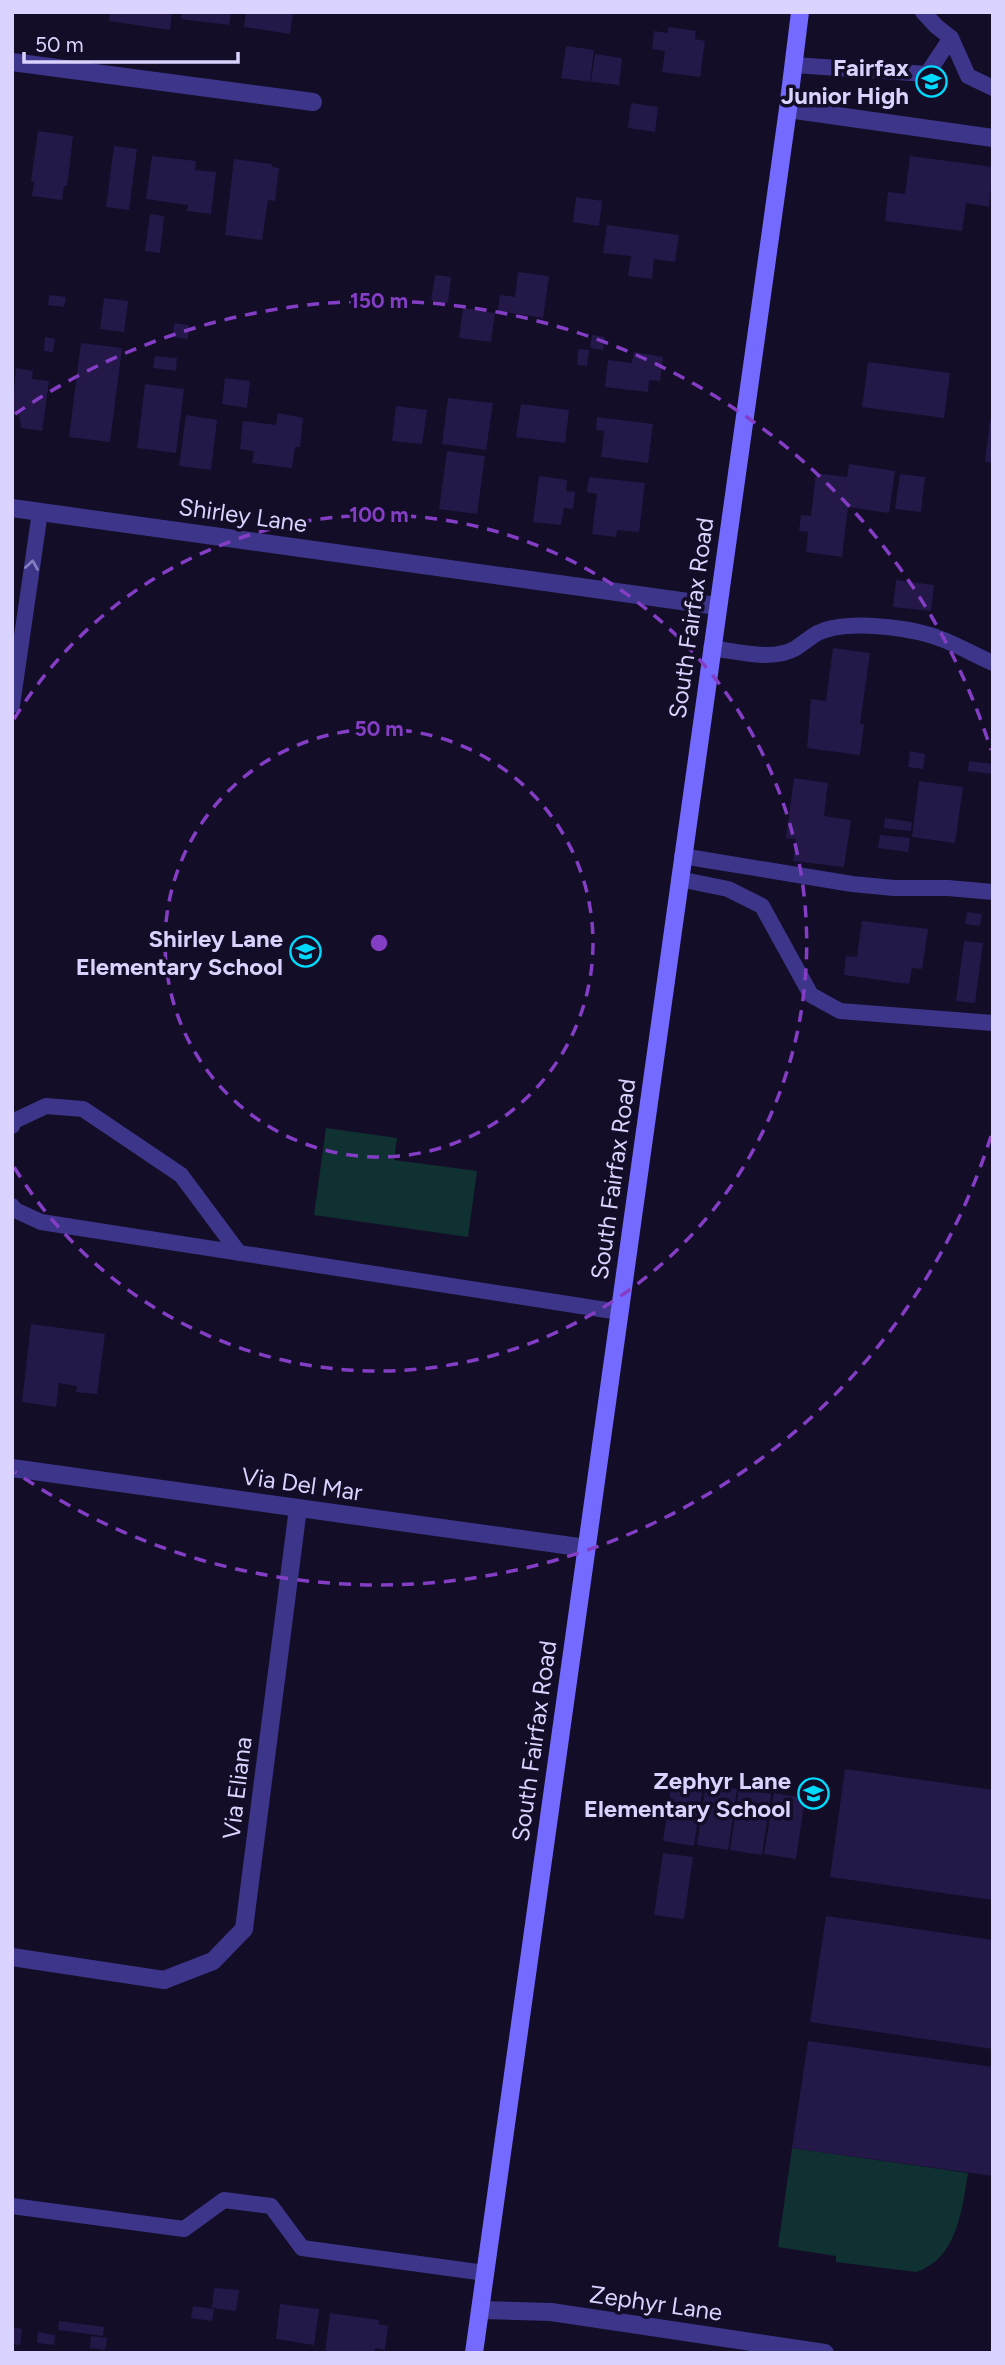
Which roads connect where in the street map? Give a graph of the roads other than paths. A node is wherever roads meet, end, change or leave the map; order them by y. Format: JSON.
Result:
{"nodes":[{"id":1,"x":800,"y":12,"type":"edge"},
{"id":2,"x":923,"y":12,"type":"edge"},
{"id":3,"x":937,"y":19,"type":"edge"},
{"id":4,"x":951,"y":38,"type":"junction"},
{"id":5,"x":12,"y":62,"type":"edge"},
{"id":6,"x":794,"y":65,"type":"junction"},
{"id":7,"x":993,"y":88,"type":"edge"},
{"id":8,"x":313,"y":102,"type":"dead end"},
{"id":9,"x":788,"y":109,"type":"junction"},
{"id":10,"x":993,"y":138,"type":"edge"},
{"id":11,"x":12,"y":508,"type":"edge"},
{"id":12,"x":40,"y":512,"type":"junction"},
{"id":13,"x":20,"y":590,"type":"edge"},
{"id":14,"x":717,"y":606,"type":"junction"},
{"id":15,"x":711,"y":648,"type":"junction"},
{"id":16,"x":993,"y":663,"type":"edge"},
{"id":17,"x":12,"y":705,"type":"edge"},
{"id":18,"x":682,"y":856,"type":"junction"},
{"id":19,"x":679,"y":879,"type":"junction"},
{"id":20,"x":993,"y":892,"type":"edge"},
{"id":21,"x":993,"y":1023,"type":"edge"},
{"id":22,"x":12,"y":1126,"type":"edge"},
{"id":23,"x":12,"y":1206,"type":"edge"},
{"id":24,"x":239,"y":1253,"type":"junction"},
{"id":25,"x":619,"y":1312,"type":"junction"},
{"id":26,"x":12,"y":1468,"type":"edge"},
{"id":27,"x":298,"y":1508,"type":"junction"},
{"id":28,"x":586,"y":1548,"type":"junction"},
{"id":29,"x":12,"y":1957,"type":"edge"},
{"id":30,"x":12,"y":2206,"type":"edge"},
{"id":31,"x":485,"y":2273,"type":"junction"},
{"id":32,"x":480,"y":2310,"type":"junction"},
{"id":33,"x":474,"y":2353,"type":"edge"},
{"id":34,"x":825,"y":2353,"type":"edge"}],
"edges":[{"from":1,"to":6,"type":"street","name":"South Fairfax Road"},
{"from":2,"to":3,"type":"lane"},
{"from":3,"to":4,"type":"lane"},
{"from":4,"to":6,"type":"lane"},
{"from":4,"to":7,"type":"lane"},
{"from":5,"to":8,"type":"street"},
{"from":6,"to":9,"type":"street","name":"South Fairfax Road"},
{"from":9,"to":10,"type":"street"},
{"from":9,"to":14,"type":"street","name":"South Fairfax Road"},
{"from":11,"to":12,"type":"street","name":"Shirley Lane"},
{"from":13,"to":12,"type":"lane","one_way":true},
{"from":12,"to":14,"type":"street","name":"Shirley Lane"},
{"from":13,"to":17,"type":"lane"},
{"from":14,"to":15,"type":"street","name":"South Fairfax Road"},
{"from":15,"to":16,"type":"lane"},
{"from":15,"to":18,"type":"street","name":"South Fairfax Road"},
{"from":18,"to":19,"type":"street","name":"South Fairfax Road"},
{"from":18,"to":20,"type":"lane"},
{"from":19,"to":21,"type":"lane"},
{"from":19,"to":25,"type":"street","name":"South Fairfax Road"},
{"from":22,"to":24,"type":"lane"},
{"from":23,"to":24,"type":"lane"},
{"from":24,"to":25,"type":"lane"},
{"from":25,"to":28,"type":"street","name":"South Fairfax Road"},
{"from":26,"to":27,"type":"street","name":"Via Del Mar"},
{"from":27,"to":28,"type":"street","name":"Via Del Mar"},
{"from":27,"to":29,"type":"street","name":"Via Eliana"},
{"from":28,"to":31,"type":"street","name":"South Fairfax Road"},
{"from":30,"to":31,"type":"lane"},
{"from":31,"to":32,"type":"street","name":"South Fairfax Road"},
{"from":32,"to":33,"type":"street","name":"South Fairfax Road"},
{"from":32,"to":34,"type":"street","name":"Zephyr Lane"}]}
